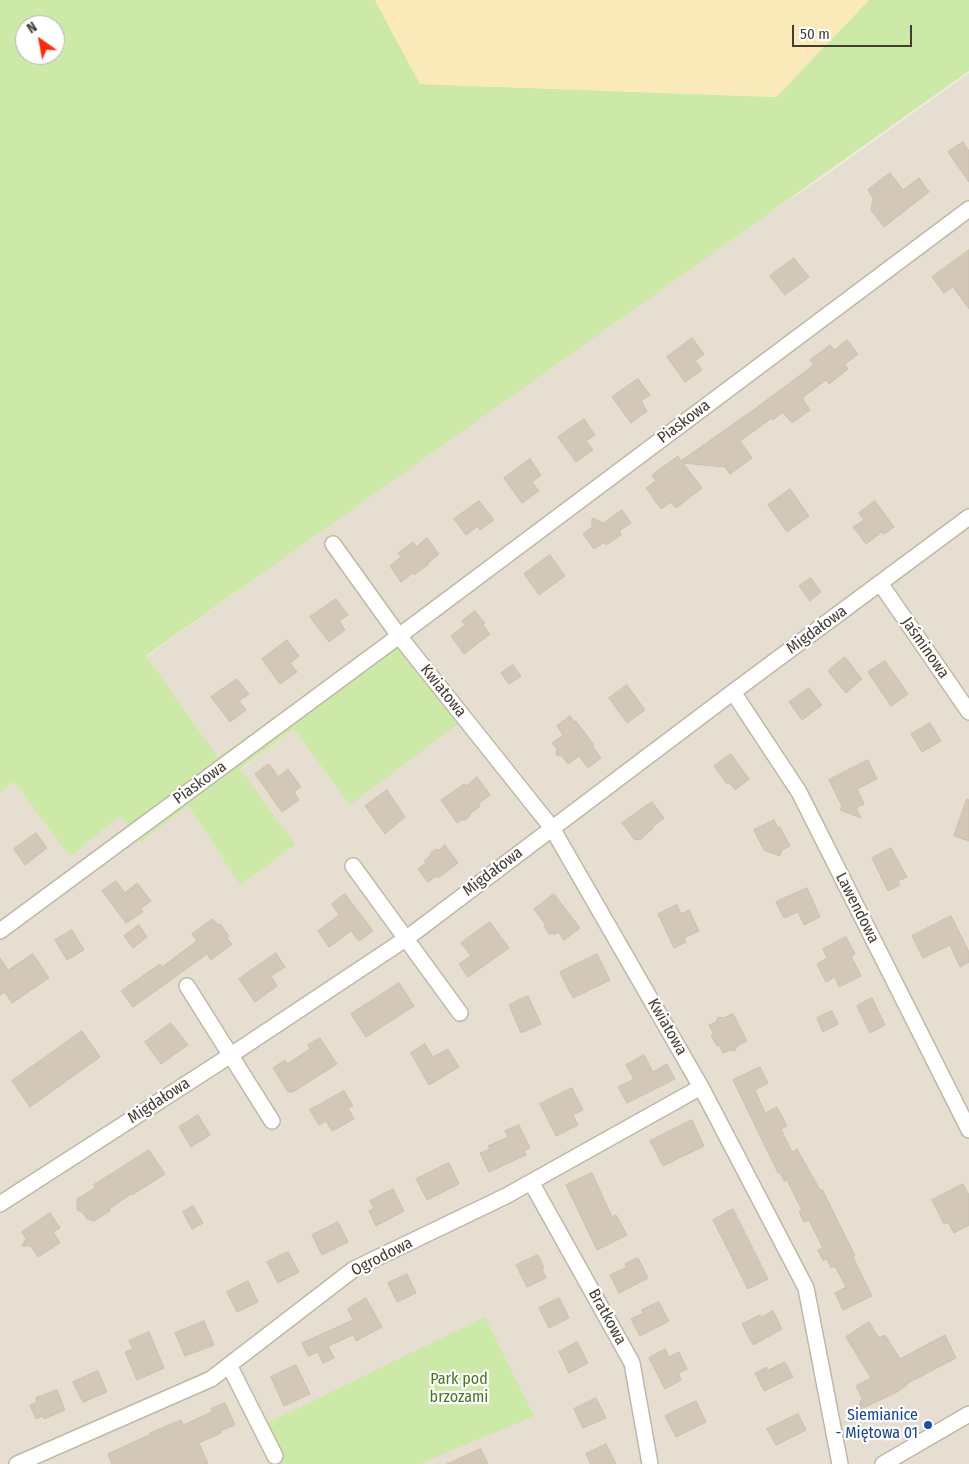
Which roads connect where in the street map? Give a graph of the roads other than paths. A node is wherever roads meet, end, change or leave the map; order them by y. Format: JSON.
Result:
{"nodes":[{"id":1,"x":969,"y":209,"type":"edge"},
{"id":2,"x":969,"y":517,"type":"edge"},
{"id":3,"x":333,"y":544,"type":"dead end"},
{"id":4,"x":880,"y":584,"type":"junction"},
{"id":5,"x":399,"y":636,"type":"junction"},
{"id":6,"x":733,"y":692,"type":"junction"},
{"id":7,"x":969,"y":712,"type":"edge"},
{"id":8,"x":552,"y":828,"type":"junction"},
{"id":9,"x":352,"y":866,"type":"dead end"},
{"id":10,"x":0,"y":931,"type":"edge"},
{"id":11,"x":406,"y":938,"type":"junction"},
{"id":12,"x":187,"y":986,"type":"dead end"},
{"id":13,"x":460,"y":1013,"type":"dead end"},
{"id":14,"x":231,"y":1055,"type":"junction"},
{"id":15,"x":701,"y":1087,"type":"junction"},
{"id":16,"x":272,"y":1121,"type":"dead end"},
{"id":17,"x":969,"y":1130,"type":"edge"},
{"id":18,"x":531,"y":1182,"type":"junction"},
{"id":19,"x":0,"y":1204,"type":"edge"},
{"id":20,"x":229,"y":1365,"type":"junction"},
{"id":21,"x":969,"y":1414,"type":"edge"},
{"id":22,"x":275,"y":1456,"type":"dead end"},
{"id":23,"x":17,"y":1464,"type":"edge"},
{"id":24,"x":650,"y":1464,"type":"edge"},
{"id":25,"x":840,"y":1464,"type":"edge"},
{"id":26,"x":883,"y":1464,"type":"edge"}],
"edges":[{"from":1,"to":5,"type":"street","name":"Piaskowa"},
{"from":2,"to":4,"type":"street","name":"Migdałowa"},
{"from":3,"to":5,"type":"street"},
{"from":4,"to":6,"type":"street","name":"Migdałowa"},
{"from":4,"to":7,"type":"street","name":"Jaśminowa"},
{"from":5,"to":8,"type":"street","name":"Kwiatowa"},
{"from":5,"to":10,"type":"street","name":"Piaskowa"},
{"from":6,"to":8,"type":"street","name":"Migdałowa"},
{"from":6,"to":17,"type":"street","name":"Lawendowa"},
{"from":8,"to":11,"type":"street","name":"Migdałowa"},
{"from":8,"to":15,"type":"street","name":"Kwiatowa"},
{"from":9,"to":11,"type":"street"},
{"from":11,"to":13,"type":"street"},
{"from":11,"to":14,"type":"street","name":"Migdałowa"},
{"from":12,"to":14,"type":"street"},
{"from":14,"to":16,"type":"street"},
{"from":14,"to":19,"type":"street","name":"Migdałowa"},
{"from":15,"to":18,"type":"street","name":"Ogrodowa"},
{"from":15,"to":25,"type":"street","name":"Kwiatowa"},
{"from":18,"to":20,"type":"street","name":"Ogrodowa"},
{"from":18,"to":24,"type":"street","name":"Bratkowa"},
{"from":20,"to":22,"type":"street"},
{"from":20,"to":23,"type":"street","name":"Ogrodowa"},
{"from":21,"to":26,"type":"street"}]}
